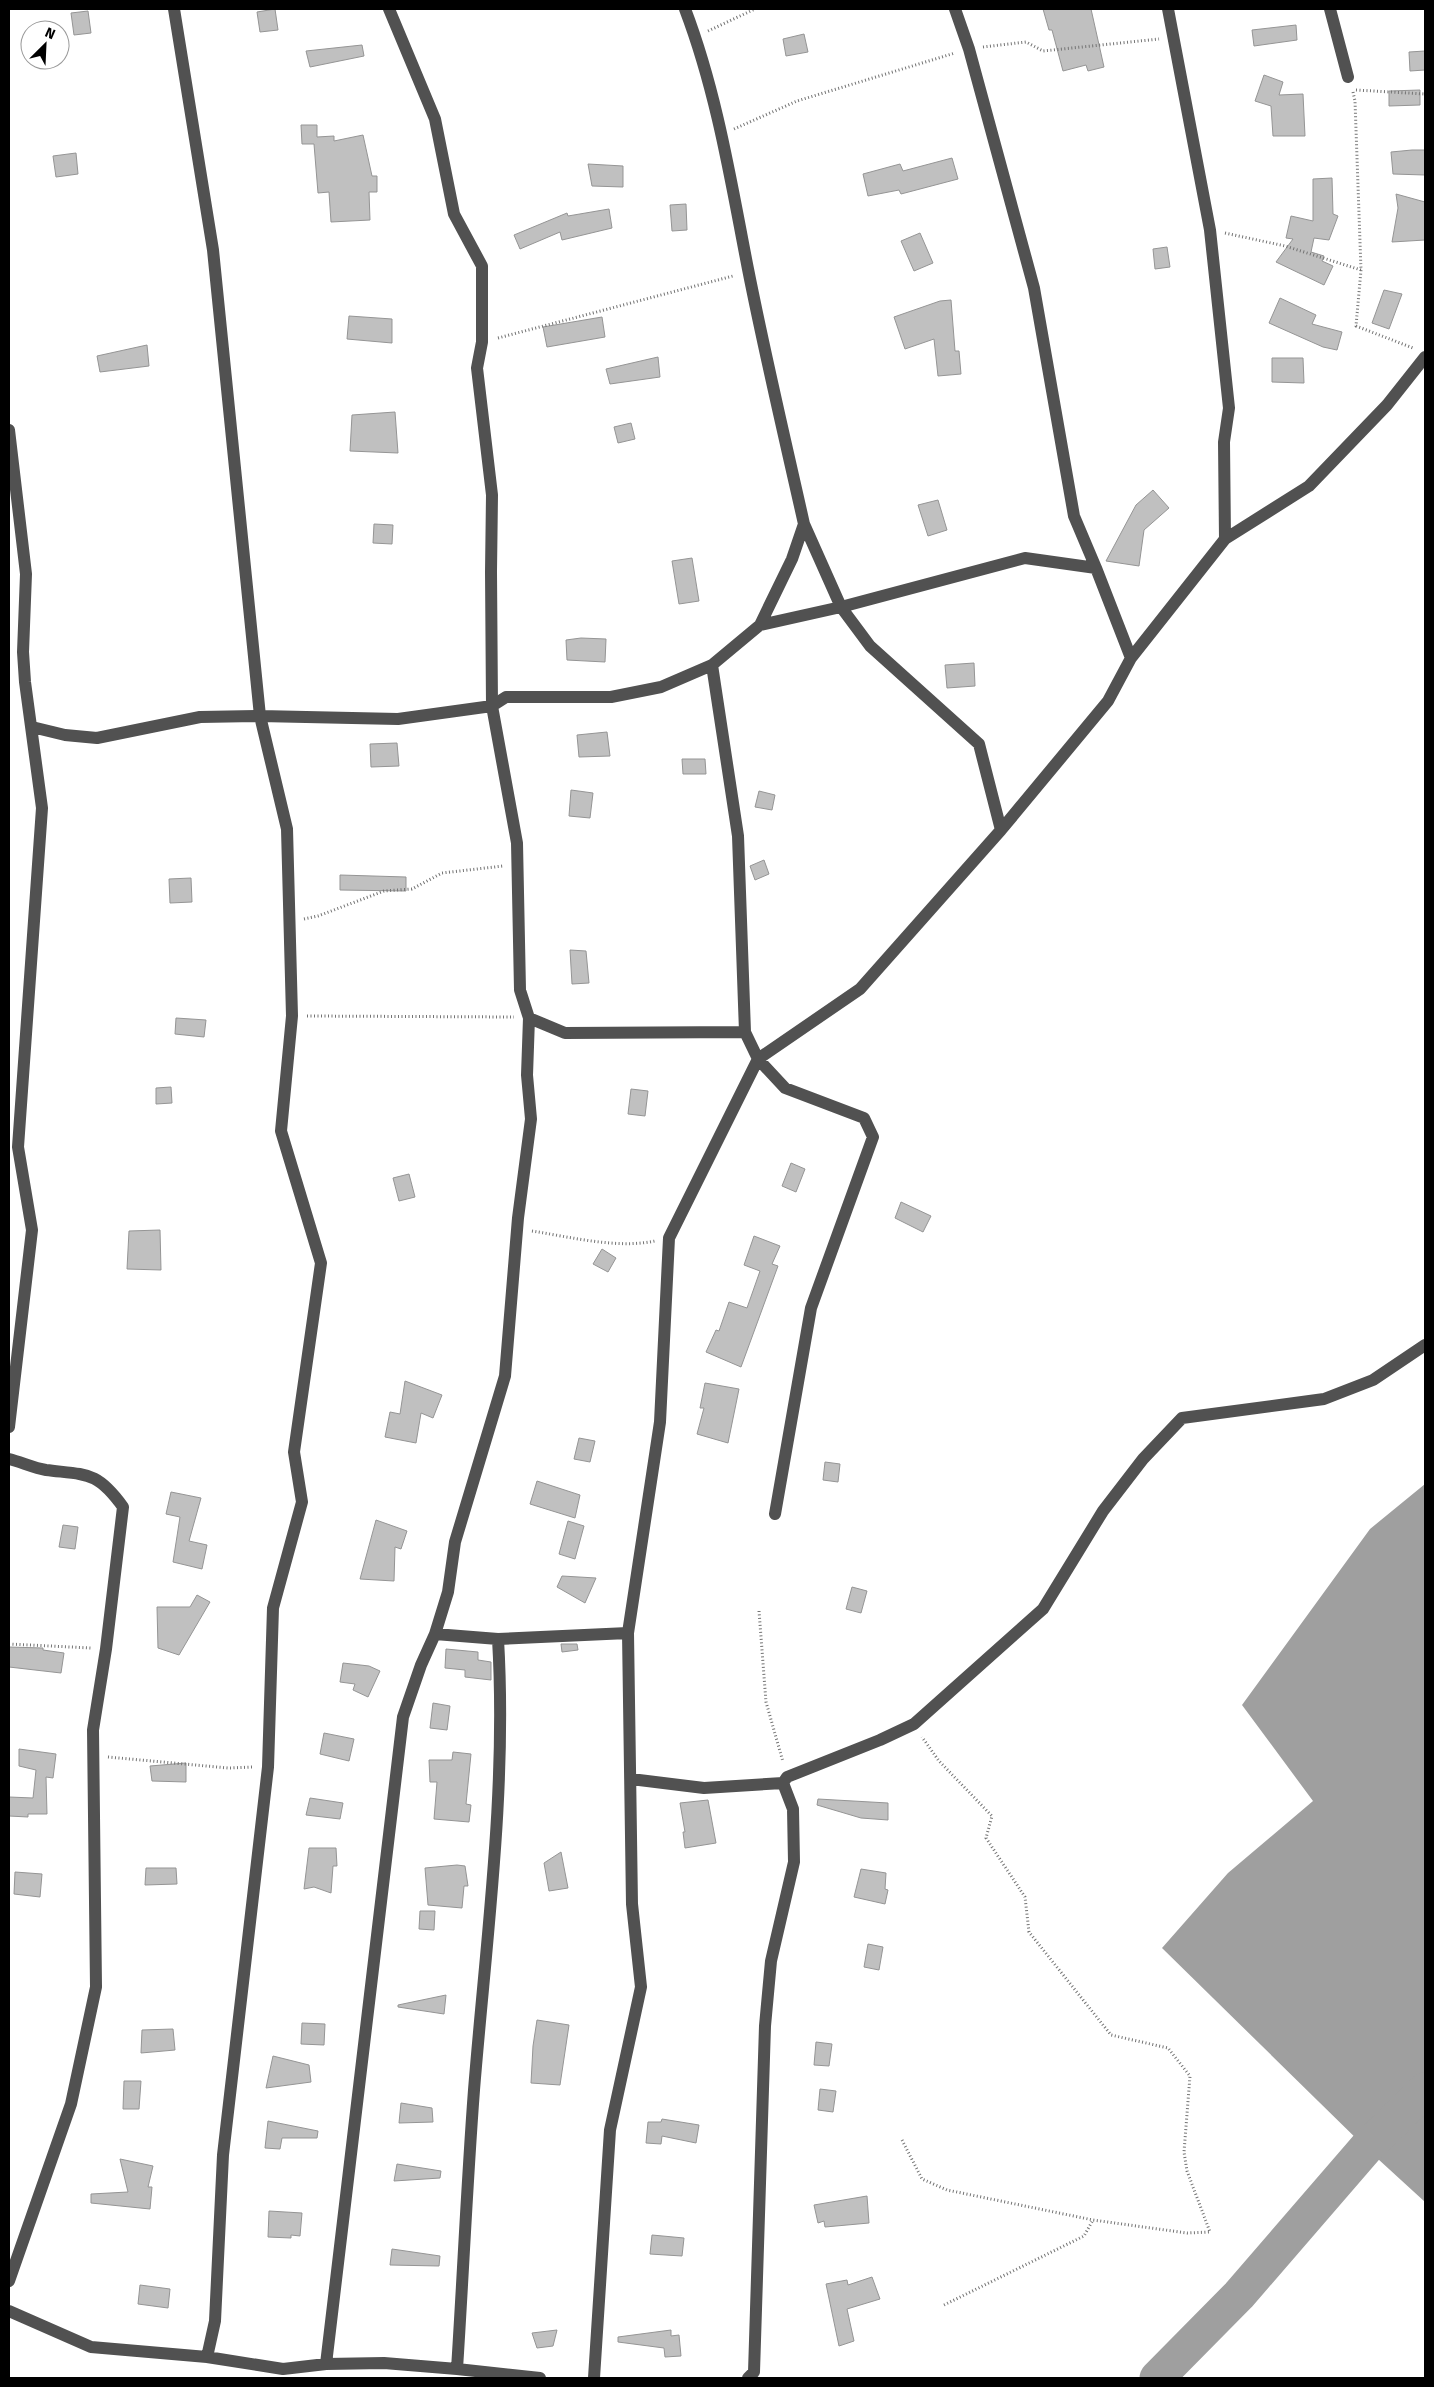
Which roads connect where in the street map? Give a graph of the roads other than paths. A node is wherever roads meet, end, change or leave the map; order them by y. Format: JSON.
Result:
{"nodes":[{"id":1,"x":174,"y":9,"type":"edge"},
{"id":2,"x":389,"y":9,"type":"edge"},
{"id":3,"x":685,"y":9,"type":"edge"},
{"id":4,"x":955,"y":9,"type":"edge"},
{"id":5,"x":1168,"y":9,"type":"edge"},
{"id":6,"x":1330,"y":9,"type":"edge"},
{"id":7,"x":1348,"y":77,"type":"dead end"},
{"id":8,"x":1421,"y":353,"type":"edge"},
{"id":9,"x":9,"y":430,"type":"edge"},
{"id":10,"x":804,"y":524,"type":"junction"},
{"id":11,"x":1225,"y":539,"type":"junction"},
{"id":12,"x":1096,"y":568,"type":"junction"},
{"id":13,"x":841,"y":607,"type":"junction"},
{"id":14,"x":760,"y":625,"type":"junction"},
{"id":15,"x":1131,"y":658,"type":"junction"},
{"id":16,"x":712,"y":666,"type":"junction"},
{"id":17,"x":492,"y":706,"type":"junction"},
{"id":18,"x":260,"y":716,"type":"junction"},
{"id":19,"x":32,"y":727,"type":"junction"},
{"id":20,"x":1001,"y":830,"type":"junction"},
{"id":21,"x":529,"y":1018,"type":"junction"},
{"id":22,"x":745,"y":1032,"type":"junction"},
{"id":23,"x":758,"y":1059,"type":"junction"},
{"id":24,"x":1425,"y":1345,"type":"edge"},
{"id":25,"x":9,"y":1427,"type":"edge"},
{"id":26,"x":9,"y":1458,"type":"edge"},
{"id":27,"x":775,"y":1514,"type":"dead end"},
{"id":28,"x":628,"y":1633,"type":"junction"},
{"id":29,"x":435,"y":1634,"type":"junction"},
{"id":30,"x":498,"y":1639,"type":"junction"},
{"id":31,"x":631,"y":1779,"type":"junction"},
{"id":32,"x":785,"y":1780,"type":"junction"},
{"id":33,"x":9,"y":2281,"type":"edge"},
{"id":34,"x":9,"y":2310,"type":"edge"},
{"id":35,"x":207,"y":2356,"type":"junction"},
{"id":36,"x":326,"y":2364,"type":"junction"},
{"id":37,"x":457,"y":2369,"type":"junction"},
{"id":38,"x":540,"y":2378,"type":"edge"},
{"id":39,"x":594,"y":2378,"type":"edge"},
{"id":40,"x":748,"y":2378,"type":"edge"}],
"edges":[{"from":1,"to":18,"type":"street"},
{"from":2,"to":17,"type":"street"},
{"from":3,"to":10,"type":"street"},
{"from":4,"to":12,"type":"street"},
{"from":5,"to":11,"type":"street"},
{"from":6,"to":7,"type":"street"},
{"from":8,"to":11,"type":"street"},
{"from":9,"to":19,"type":"street"},
{"from":10,"to":13,"type":"street"},
{"from":10,"to":14,"type":"street"},
{"from":11,"to":15,"type":"street"},
{"from":12,"to":13,"type":"street"},
{"from":12,"to":15,"type":"street"},
{"from":13,"to":14,"type":"street"},
{"from":13,"to":20,"type":"street"},
{"from":14,"to":16,"type":"street"},
{"from":15,"to":20,"type":"street"},
{"from":16,"to":17,"type":"street"},
{"from":16,"to":22,"type":"street"},
{"from":17,"to":18,"type":"street"},
{"from":17,"to":21,"type":"street"},
{"from":18,"to":19,"type":"street"},
{"from":18,"to":35,"type":"street"},
{"from":19,"to":25,"type":"street"},
{"from":20,"to":23,"type":"street"},
{"from":21,"to":22,"type":"street"},
{"from":21,"to":29,"type":"street"},
{"from":22,"to":23,"type":"street"},
{"from":23,"to":27,"type":"street"},
{"from":23,"to":28,"type":"street"},
{"from":24,"to":32,"type":"street"},
{"from":26,"to":33,"type":"street"},
{"from":28,"to":30,"type":"street"},
{"from":28,"to":31,"type":"street"},
{"from":29,"to":30,"type":"street"},
{"from":29,"to":36,"type":"street"},
{"from":30,"to":37,"type":"street"},
{"from":31,"to":32,"type":"street"},
{"from":31,"to":39,"type":"street"},
{"from":32,"to":40,"type":"street"},
{"from":34,"to":35,"type":"street"},
{"from":35,"to":36,"type":"street"},
{"from":36,"to":37,"type":"street"},
{"from":37,"to":38,"type":"street"}]}
